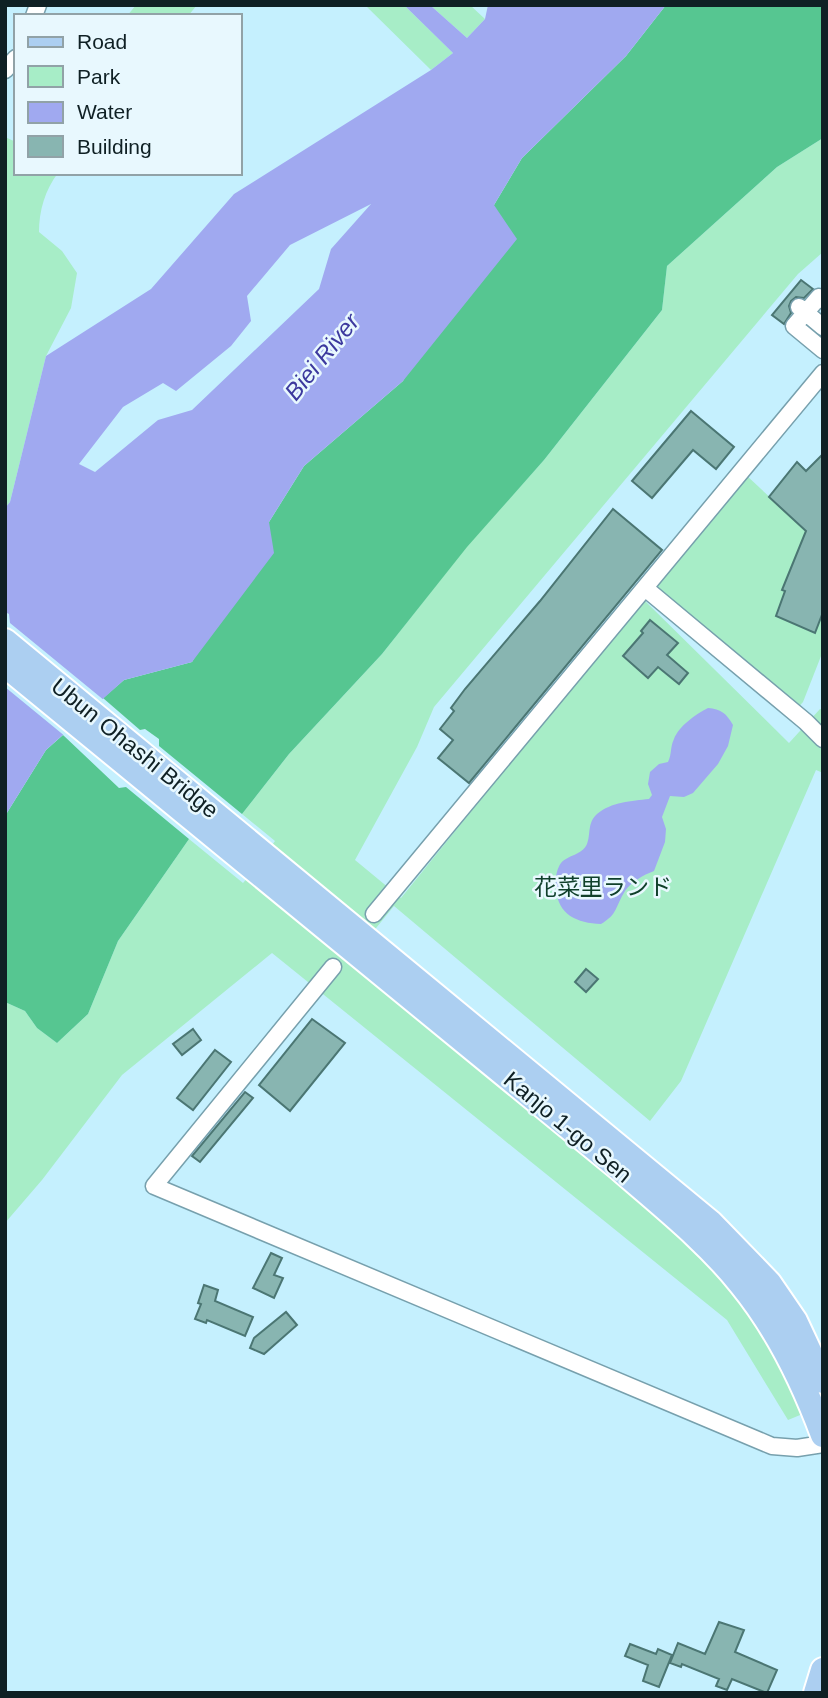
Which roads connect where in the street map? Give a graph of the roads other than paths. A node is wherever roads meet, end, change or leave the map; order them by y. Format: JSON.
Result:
{"nodes":[{"id":1,"x":823,"y":300,"type":"edge"},
{"id":2,"x":814,"y":317,"type":"edge"},
{"id":3,"x":823,"y":350,"type":"edge"},
{"id":4,"x":823,"y":373,"type":"edge"},
{"id":5,"x":645,"y":588,"type":"junction"},
{"id":6,"x":5,"y":640,"type":"edge"},
{"id":7,"x":5,"y":665,"type":"edge"},
{"id":8,"x":823,"y":739,"type":"edge"},
{"id":9,"x":260,"y":862,"type":"junction"},
{"id":10,"x":374,"y":914,"type":"dead end"},
{"id":11,"x":333,"y":968,"type":"dead end"},
{"id":12,"x":823,"y":1381,"type":"edge"},
{"id":13,"x":823,"y":1435,"type":"edge"},
{"id":14,"x":823,"y":1444,"type":"edge"},
{"id":15,"x":823,"y":1670,"type":"edge"},
{"id":16,"x":816,"y":1693,"type":"edge"}],
"edges":[{"from":1,"to":2,"type":"street"},
{"from":2,"to":3,"type":"street"},
{"from":4,"to":5,"type":"street"},
{"from":5,"to":8,"type":"street"},
{"from":5,"to":10,"type":"street"},
{"from":6,"to":9,"type":"main road","name":"Ubun Ohashi Bridge"},
{"from":7,"to":9,"type":"main road","name":"Ubun Ohashi Bridge"},
{"from":9,"to":12,"type":"main road","name":"Kanjo 1-go Sen"},
{"from":9,"to":13,"type":"main road","name":"Kanjo 1-go Sen"},
{"from":11,"to":14,"type":"street"},
{"from":15,"to":16,"type":"main road"}]}
